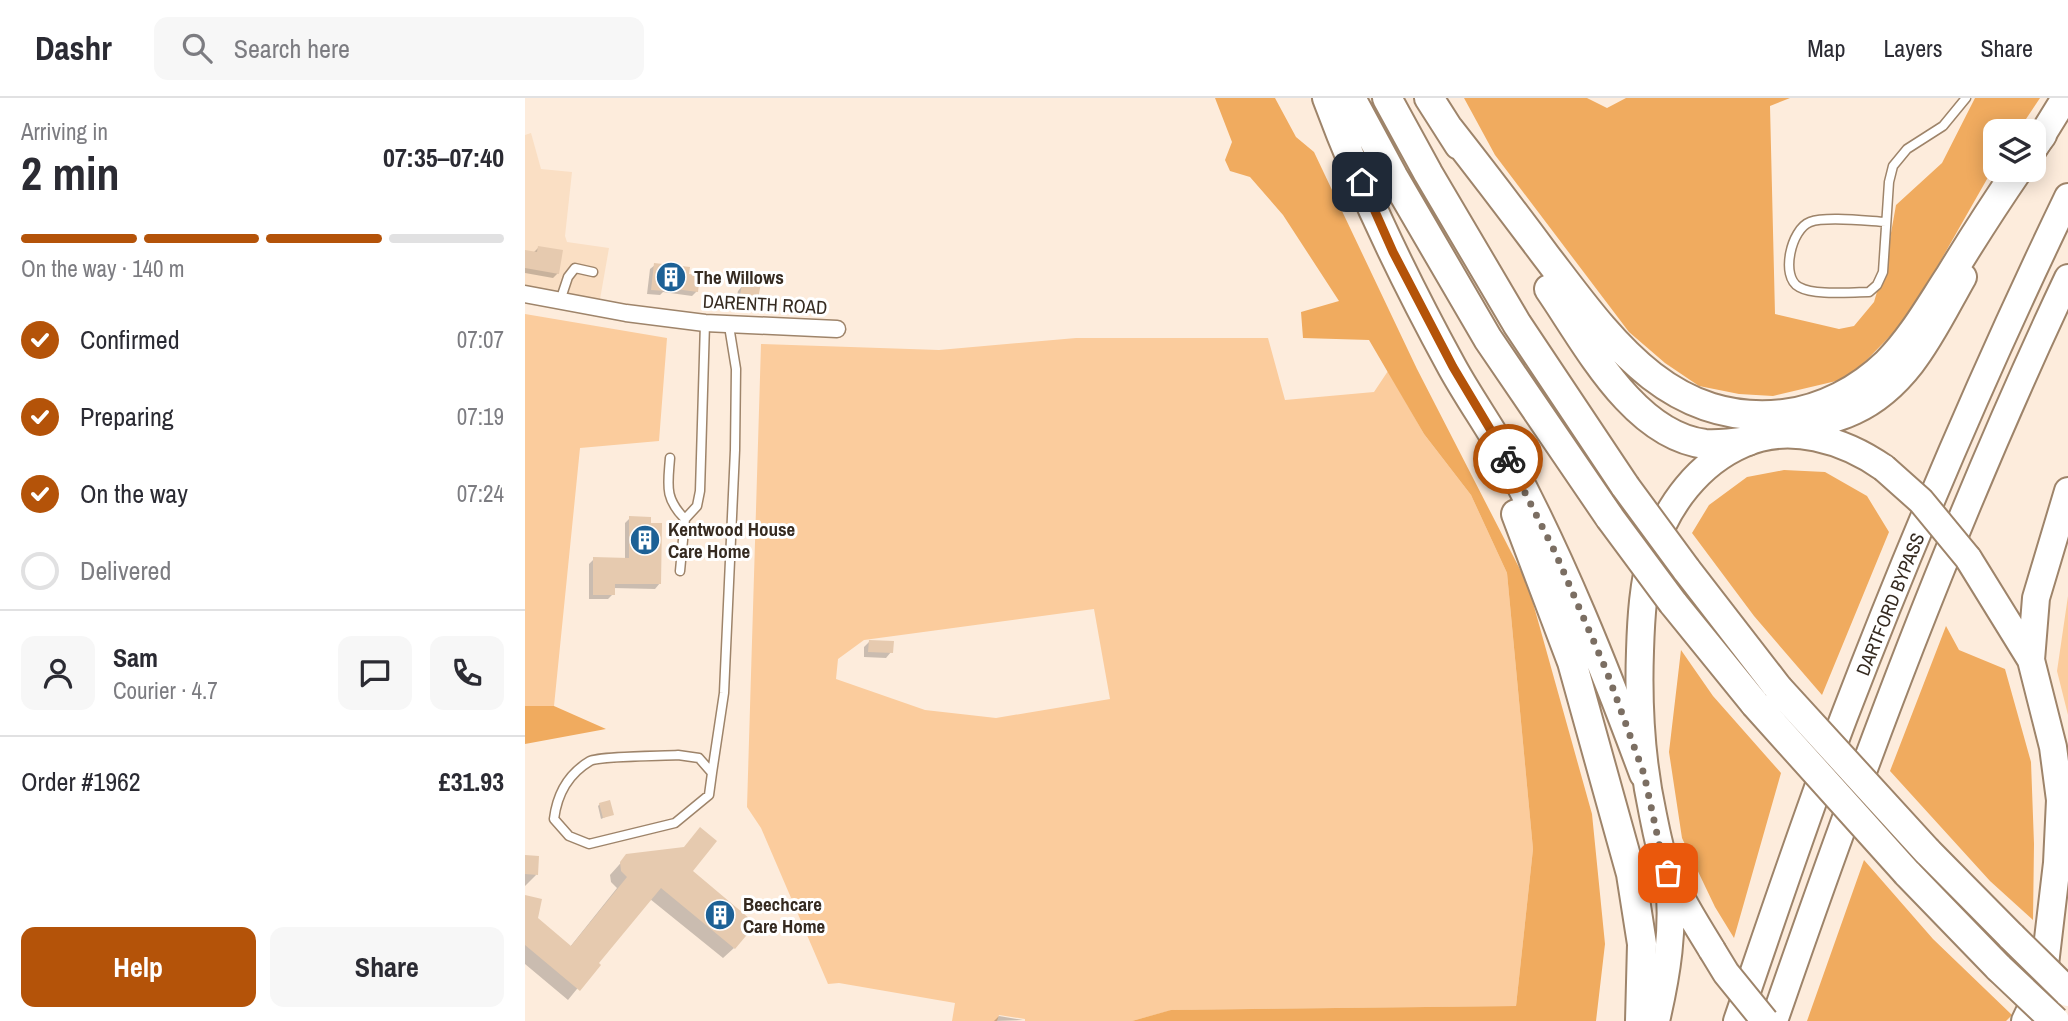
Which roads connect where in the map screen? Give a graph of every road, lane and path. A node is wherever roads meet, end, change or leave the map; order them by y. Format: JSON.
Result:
{"nodes":[{"id":1,"x":1327,"y":98,"type":"edge"},
{"id":2,"x":1351,"y":98,"type":"edge"},
{"id":3,"x":1387,"y":98,"type":"edge"},
{"id":4,"x":1429,"y":98,"type":"edge"},
{"id":5,"x":1966,"y":98,"type":"edge"},
{"id":6,"x":2065,"y":98,"type":"edge"},
{"id":7,"x":2046,"y":128,"type":"edge"},
{"id":8,"x":1449,"y":130,"type":"junction"},
{"id":9,"x":2012,"y":182,"type":"edge"},
{"id":10,"x":2014,"y":182,"type":"edge"},
{"id":11,"x":2068,"y":197,"type":"edge"},
{"id":12,"x":1885,"y":222,"type":"junction"},
{"id":13,"x":593,"y":272,"type":"dead end"},
{"id":14,"x":2068,"y":278,"type":"edge"},
{"id":15,"x":528,"y":292,"type":"edge"},
{"id":16,"x":560,"y":301,"type":"junction"},
{"id":17,"x":705,"y":323,"type":"junction"},
{"id":18,"x":729,"y":326,"type":"junction"},
{"id":19,"x":837,"y":329,"type":"dead end"},
{"id":20,"x":1453,"y":367,"type":"junction"},
{"id":21,"x":1780,"y":435,"type":"junction"},
{"id":22,"x":1748,"y":441,"type":"junction"},
{"id":23,"x":670,"y":458,"type":"dead end"},
{"id":24,"x":2068,"y":491,"type":"edge"},
{"id":25,"x":685,"y":519,"type":"junction"},
{"id":26,"x":680,"y":571,"type":"dead end"},
{"id":27,"x":2031,"y":660,"type":"junction"},
{"id":28,"x":712,"y":773,"type":"junction"},
{"id":29,"x":1644,"y":774,"type":"junction"},
{"id":30,"x":2064,"y":804,"type":"edge"},
{"id":31,"x":2057,"y":863,"type":"junction"},
{"id":32,"x":1668,"y":873,"type":"junction"},
{"id":33,"x":2068,"y":900,"type":"edge"},
{"id":34,"x":2068,"y":992,"type":"edge"},
{"id":35,"x":1640,"y":1021,"type":"edge"},
{"id":36,"x":1656,"y":1021,"type":"edge"},
{"id":37,"x":1737,"y":1021,"type":"edge"},
{"id":38,"x":1765,"y":1021,"type":"edge"},
{"id":39,"x":1774,"y":1021,"type":"edge"},
{"id":40,"x":2025,"y":1021,"type":"edge"},
{"id":41,"x":2055,"y":1021,"type":"edge"}],
"edges":[{"from":1,"to":20,"type":"highway"},
{"from":2,"to":41,"type":"highway","bridge":true},
{"from":3,"to":34,"type":"highway","bridge":true},
{"from":4,"to":8,"type":"highway"},
{"from":5,"to":12,"type":"lane"},
{"from":6,"to":7,"type":"highway"},
{"from":8,"to":9,"type":"highway"},
{"from":8,"to":22,"type":"highway"},
{"from":10,"to":21,"type":"highway"},
{"from":11,"to":37,"type":"highway","name":"DARTFORD BYPASS"},
{"from":12,"to":12,"type":"lane"},
{"from":13,"to":16,"type":"lane"},
{"from":14,"to":39,"type":"highway","name":"DARTFORD BYPASS"},
{"from":15,"to":16,"type":"street","name":"DARENTH ROAD"},
{"from":16,"to":17,"type":"street","name":"DARENTH ROAD"},
{"from":17,"to":18,"type":"street","name":"DARENTH ROAD"},
{"from":17,"to":25,"type":"lane"},
{"from":18,"to":19,"type":"street","name":"DARENTH ROAD"},
{"from":18,"to":28,"type":"lane"},
{"from":20,"to":29,"type":"highway"},
{"from":20,"to":35,"type":"highway"},
{"from":21,"to":22,"type":"highway"},
{"from":21,"to":27,"type":"highway","bridge":true},
{"from":22,"to":29,"type":"highway"},
{"from":23,"to":25,"type":"lane"},
{"from":24,"to":27,"type":"highway"},
{"from":25,"to":26,"type":"lane"},
{"from":27,"to":30,"type":"highway"},
{"from":28,"to":28,"type":"lane"},
{"from":29,"to":32,"type":"highway"},
{"from":30,"to":31,"type":"highway"},
{"from":31,"to":33,"type":"highway"},
{"from":31,"to":40,"type":"highway"},
{"from":32,"to":36,"type":"highway"},
{"from":32,"to":38,"type":"highway","bridge":true}]}
